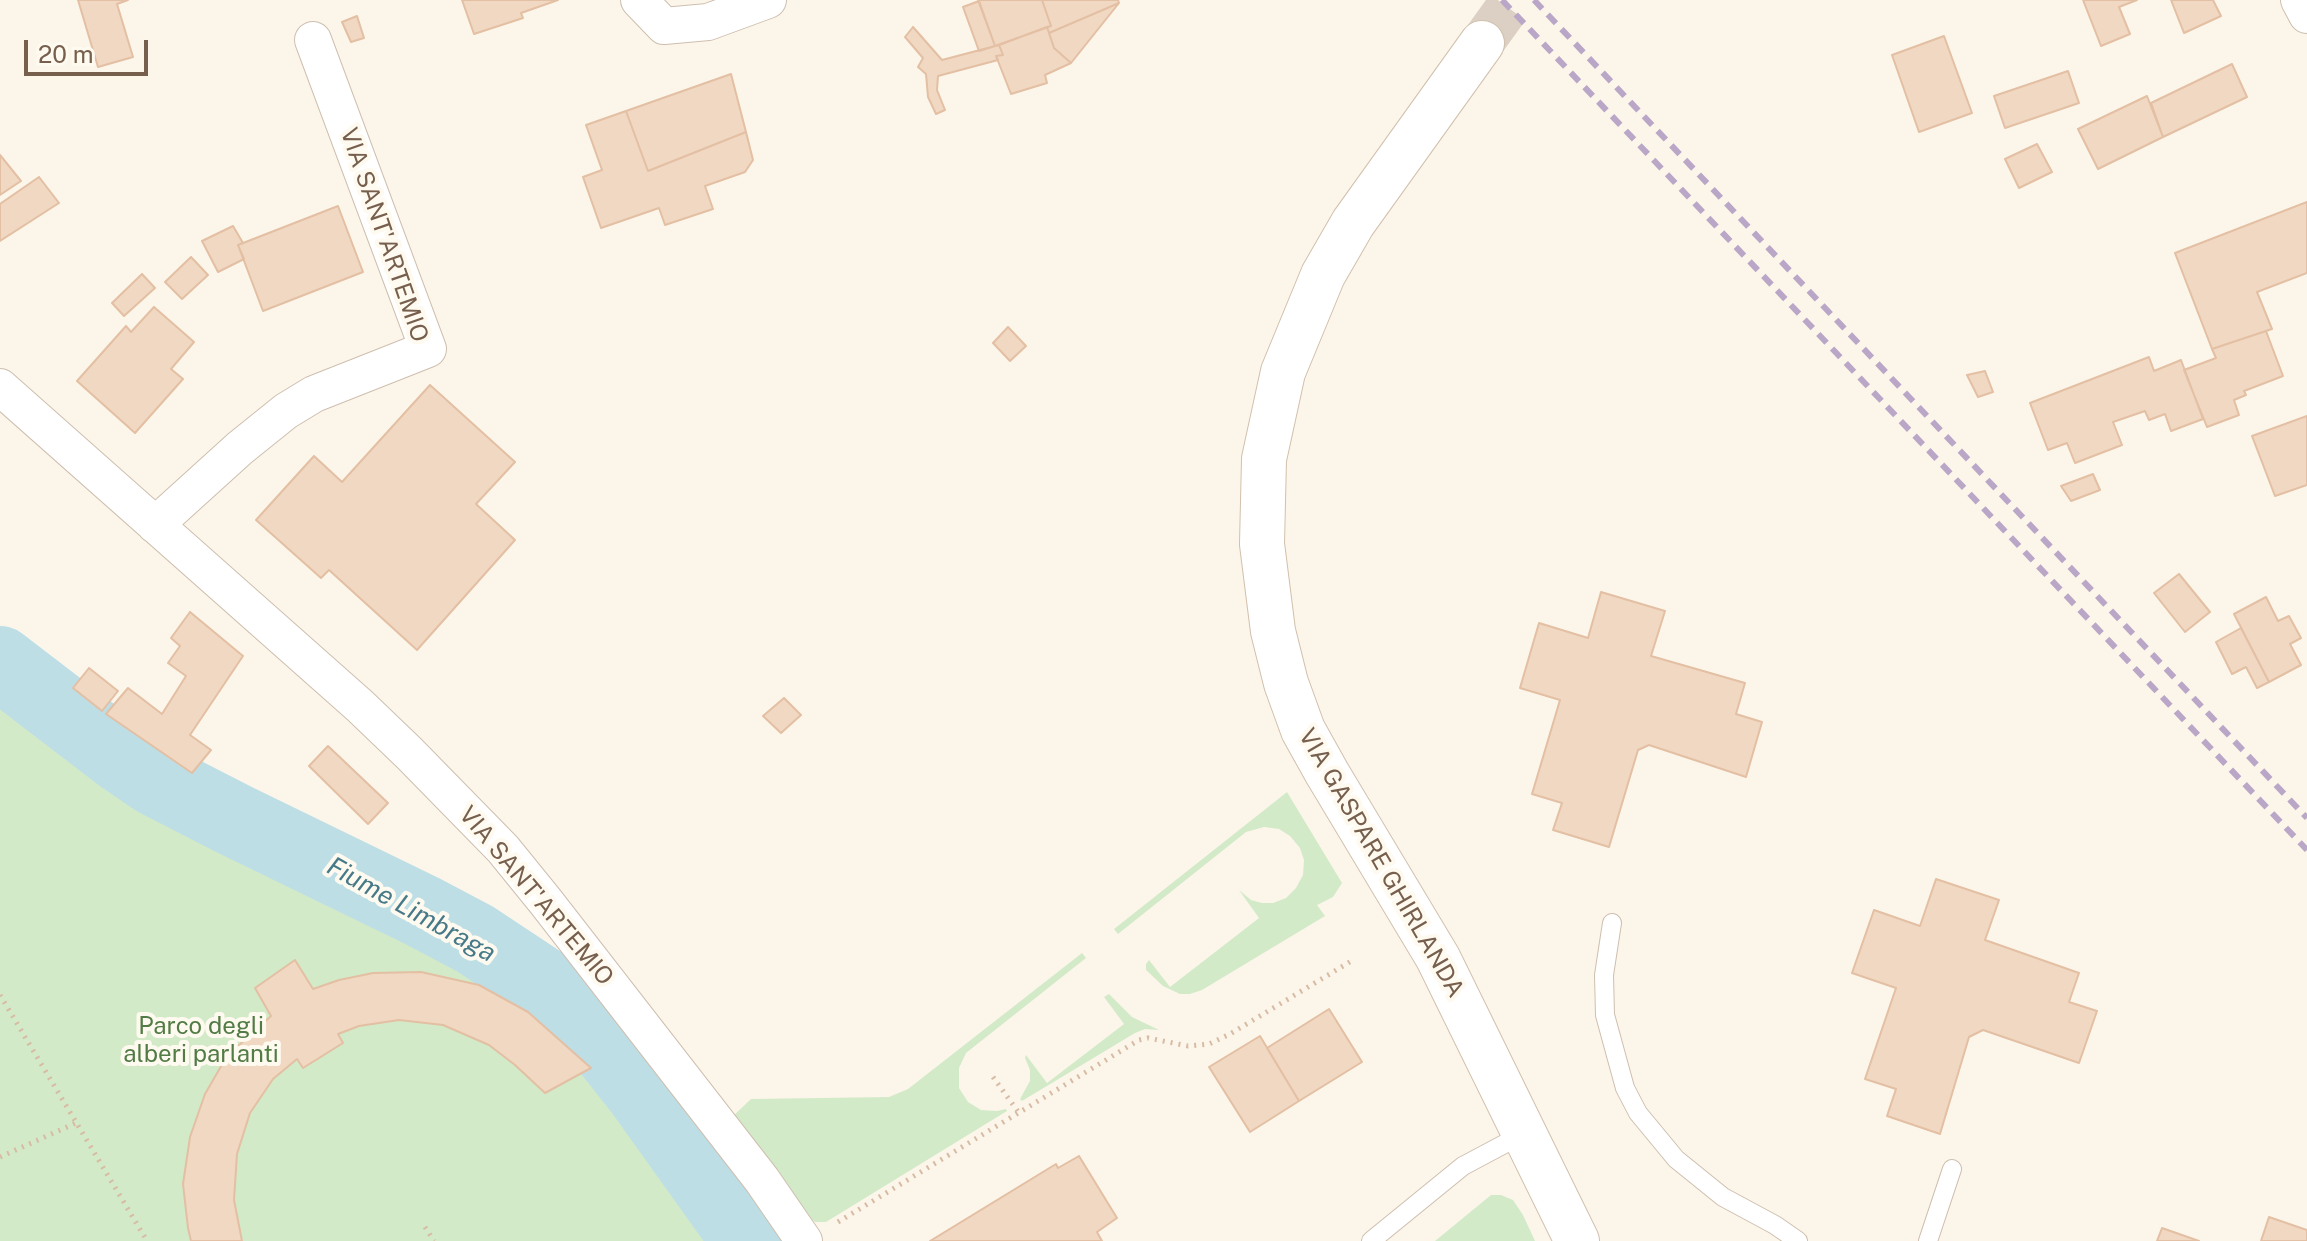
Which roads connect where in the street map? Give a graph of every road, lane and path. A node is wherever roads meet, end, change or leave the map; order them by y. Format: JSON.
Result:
{"nodes":[{"id":1,"x":639,"y":0,"type":"edge"},
{"id":2,"x":768,"y":0,"type":"edge"},
{"id":3,"x":2299,"y":0,"type":"edge"},
{"id":4,"x":2307,"y":15,"type":"edge"},
{"id":5,"x":313,"y":40,"type":"dead end"},
{"id":6,"x":1482,"y":43,"type":"tunnel mouth"},
{"id":7,"x":0,"y":387,"type":"edge"},
{"id":8,"x":155,"y":525,"type":"junction"},
{"id":9,"x":1612,"y":923,"type":"dead end"},
{"id":10,"x":1353,"y":960,"type":"dead end"},
{"id":11,"x":0,"y":995,"type":"edge"},
{"id":12,"x":993,"y":1077,"type":"dead end"},
{"id":13,"x":1019,"y":1113,"type":"junction"},
{"id":14,"x":76,"y":1123,"type":"junction"},
{"id":15,"x":1525,"y":1133,"type":"junction"},
{"id":16,"x":0,"y":1157,"type":"edge"},
{"id":17,"x":1952,"y":1169,"type":"dead end"},
{"id":18,"x":425,"y":1227,"type":"dead end"},
{"id":19,"x":818,"y":1233,"type":"edge"},
{"id":20,"x":147,"y":1241,"type":"edge"},
{"id":21,"x":434,"y":1241,"type":"edge"},
{"id":22,"x":1371,"y":1241,"type":"edge"},
{"id":23,"x":1577,"y":1241,"type":"edge"},
{"id":24,"x":1798,"y":1241,"type":"edge"},
{"id":25,"x":1928,"y":1241,"type":"edge"}],
"edges":[{"from":1,"to":2,"type":"street"},
{"from":3,"to":4,"type":"street"},
{"from":5,"to":8,"type":"street","name":"VIA SANT'ARTEMIO"},
{"from":6,"to":15,"type":"street","name":"VIA GASPARE GHIRLANDA"},
{"from":7,"to":8,"type":"street","name":"VIA SANT'ARTEMIO"},
{"from":8,"to":19,"type":"street","name":"VIA SANT'ARTEMIO"},
{"from":9,"to":24,"type":"lane"},
{"from":10,"to":13,"type":"path"},
{"from":11,"to":14,"type":"path"},
{"from":12,"to":13,"type":"path"},
{"from":13,"to":19,"type":"path"},
{"from":14,"to":16,"type":"path"},
{"from":14,"to":20,"type":"path"},
{"from":15,"to":22,"type":"lane"},
{"from":15,"to":23,"type":"street","name":"VIA GASPARE GHIRLANDA"},
{"from":17,"to":25,"type":"lane"},
{"from":18,"to":21,"type":"path"}]}
